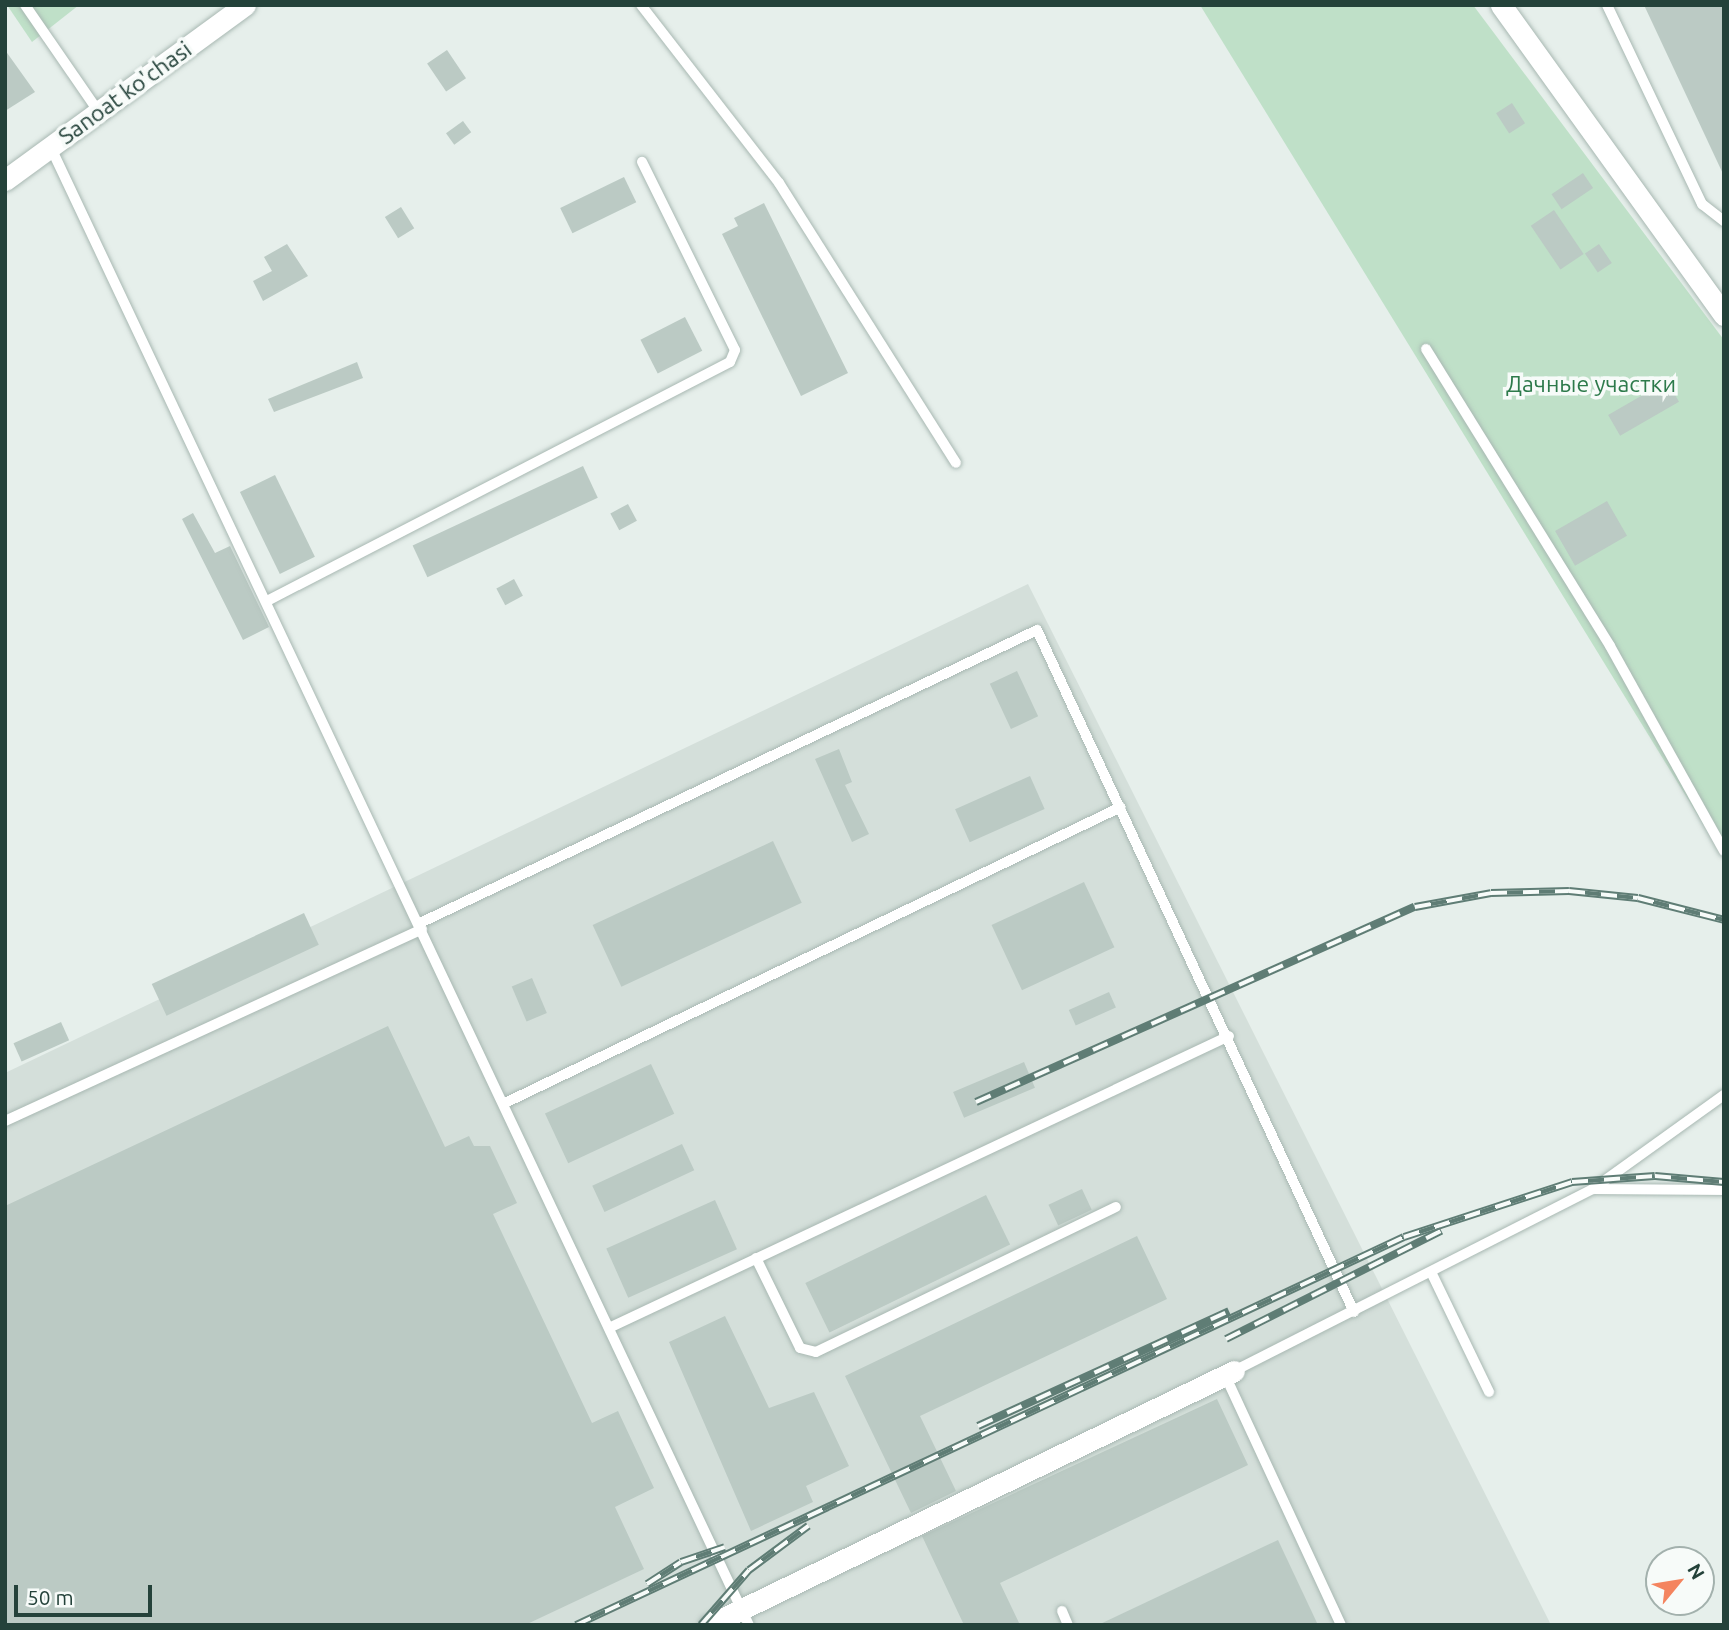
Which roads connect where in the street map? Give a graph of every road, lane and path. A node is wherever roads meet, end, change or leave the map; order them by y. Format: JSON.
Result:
{"nodes":[{"id":1,"x":25,"y":5,"type":"edge"},
{"id":2,"x":245,"y":5,"type":"edge"},
{"id":3,"x":641,"y":5,"type":"edge"},
{"id":4,"x":1501,"y":5,"type":"edge"},
{"id":5,"x":1607,"y":5,"type":"edge"},
{"id":6,"x":98,"y":111,"type":"junction"},
{"id":7,"x":51,"y":148,"type":"junction"},
{"id":8,"x":642,"y":162,"type":"dead end"},
{"id":9,"x":5,"y":180,"type":"edge"},
{"id":10,"x":1724,"y":221,"type":"edge"},
{"id":11,"x":1724,"y":315,"type":"edge"},
{"id":12,"x":1426,"y":349,"type":"dead end"},
{"id":13,"x":956,"y":463,"type":"dead end"},
{"id":14,"x":267,"y":601,"type":"junction"},
{"id":15,"x":1121,"y":807,"type":"junction"},
{"id":16,"x":1724,"y":851,"type":"edge"},
{"id":17,"x":421,"y":926,"type":"junction"},
{"id":18,"x":1229,"y":1036,"type":"junction"},
{"id":19,"x":1724,"y":1095,"type":"edge"},
{"id":20,"x":505,"y":1103,"type":"junction"},
{"id":21,"x":5,"y":1121,"type":"edge"},
{"id":22,"x":1593,"y":1189,"type":"junction"},
{"id":23,"x":1724,"y":1190,"type":"edge"},
{"id":24,"x":1116,"y":1207,"type":"dead end"},
{"id":25,"x":756,"y":1258,"type":"junction"},
{"id":26,"x":1432,"y":1274,"type":"junction"},
{"id":27,"x":1354,"y":1312,"type":"junction"},
{"id":28,"x":611,"y":1328,"type":"junction"},
{"id":29,"x":1234,"y":1371,"type":"junction"},
{"id":30,"x":1489,"y":1392,"type":"dead end"},
{"id":31,"x":1062,"y":1611,"type":"dead end"},
{"id":32,"x":745,"y":1616,"type":"edge"},
{"id":33,"x":709,"y":1625,"type":"edge"},
{"id":34,"x":1068,"y":1625,"type":"edge"},
{"id":35,"x":1341,"y":1625,"type":"edge"}],
"edges":[{"from":1,"to":6,"type":"lane"},
{"from":2,"to":6,"type":"main road","name":"Sanoat ko'chasi"},
{"from":3,"to":13,"type":"lane"},
{"from":4,"to":11,"type":"main road"},
{"from":5,"to":10,"type":"lane"},
{"from":6,"to":7,"type":"main road","name":"Sanoat ko'chasi"},
{"from":7,"to":9,"type":"main road","name":"Sanoat ko'chasi"},
{"from":7,"to":14,"type":"lane"},
{"from":8,"to":14,"type":"lane"},
{"from":12,"to":16,"type":"lane"},
{"from":14,"to":17,"type":"lane"},
{"from":15,"to":17,"type":"lane"},
{"from":15,"to":18,"type":"lane"},
{"from":15,"to":20,"type":"lane"},
{"from":17,"to":20,"type":"lane"},
{"from":17,"to":21,"type":"lane"},
{"from":18,"to":25,"type":"lane"},
{"from":18,"to":27,"type":"lane"},
{"from":19,"to":22,"type":"lane"},
{"from":20,"to":28,"type":"lane"},
{"from":22,"to":23,"type":"lane"},
{"from":22,"to":26,"type":"lane"},
{"from":24,"to":25,"type":"lane"},
{"from":25,"to":28,"type":"lane"},
{"from":26,"to":27,"type":"lane"},
{"from":26,"to":30,"type":"lane"},
{"from":27,"to":29,"type":"lane"},
{"from":28,"to":32,"type":"lane"},
{"from":29,"to":32,"type":"main road"},
{"from":29,"to":35,"type":"lane"},
{"from":31,"to":34,"type":"lane"},
{"from":32,"to":33,"type":"main road"}]}
